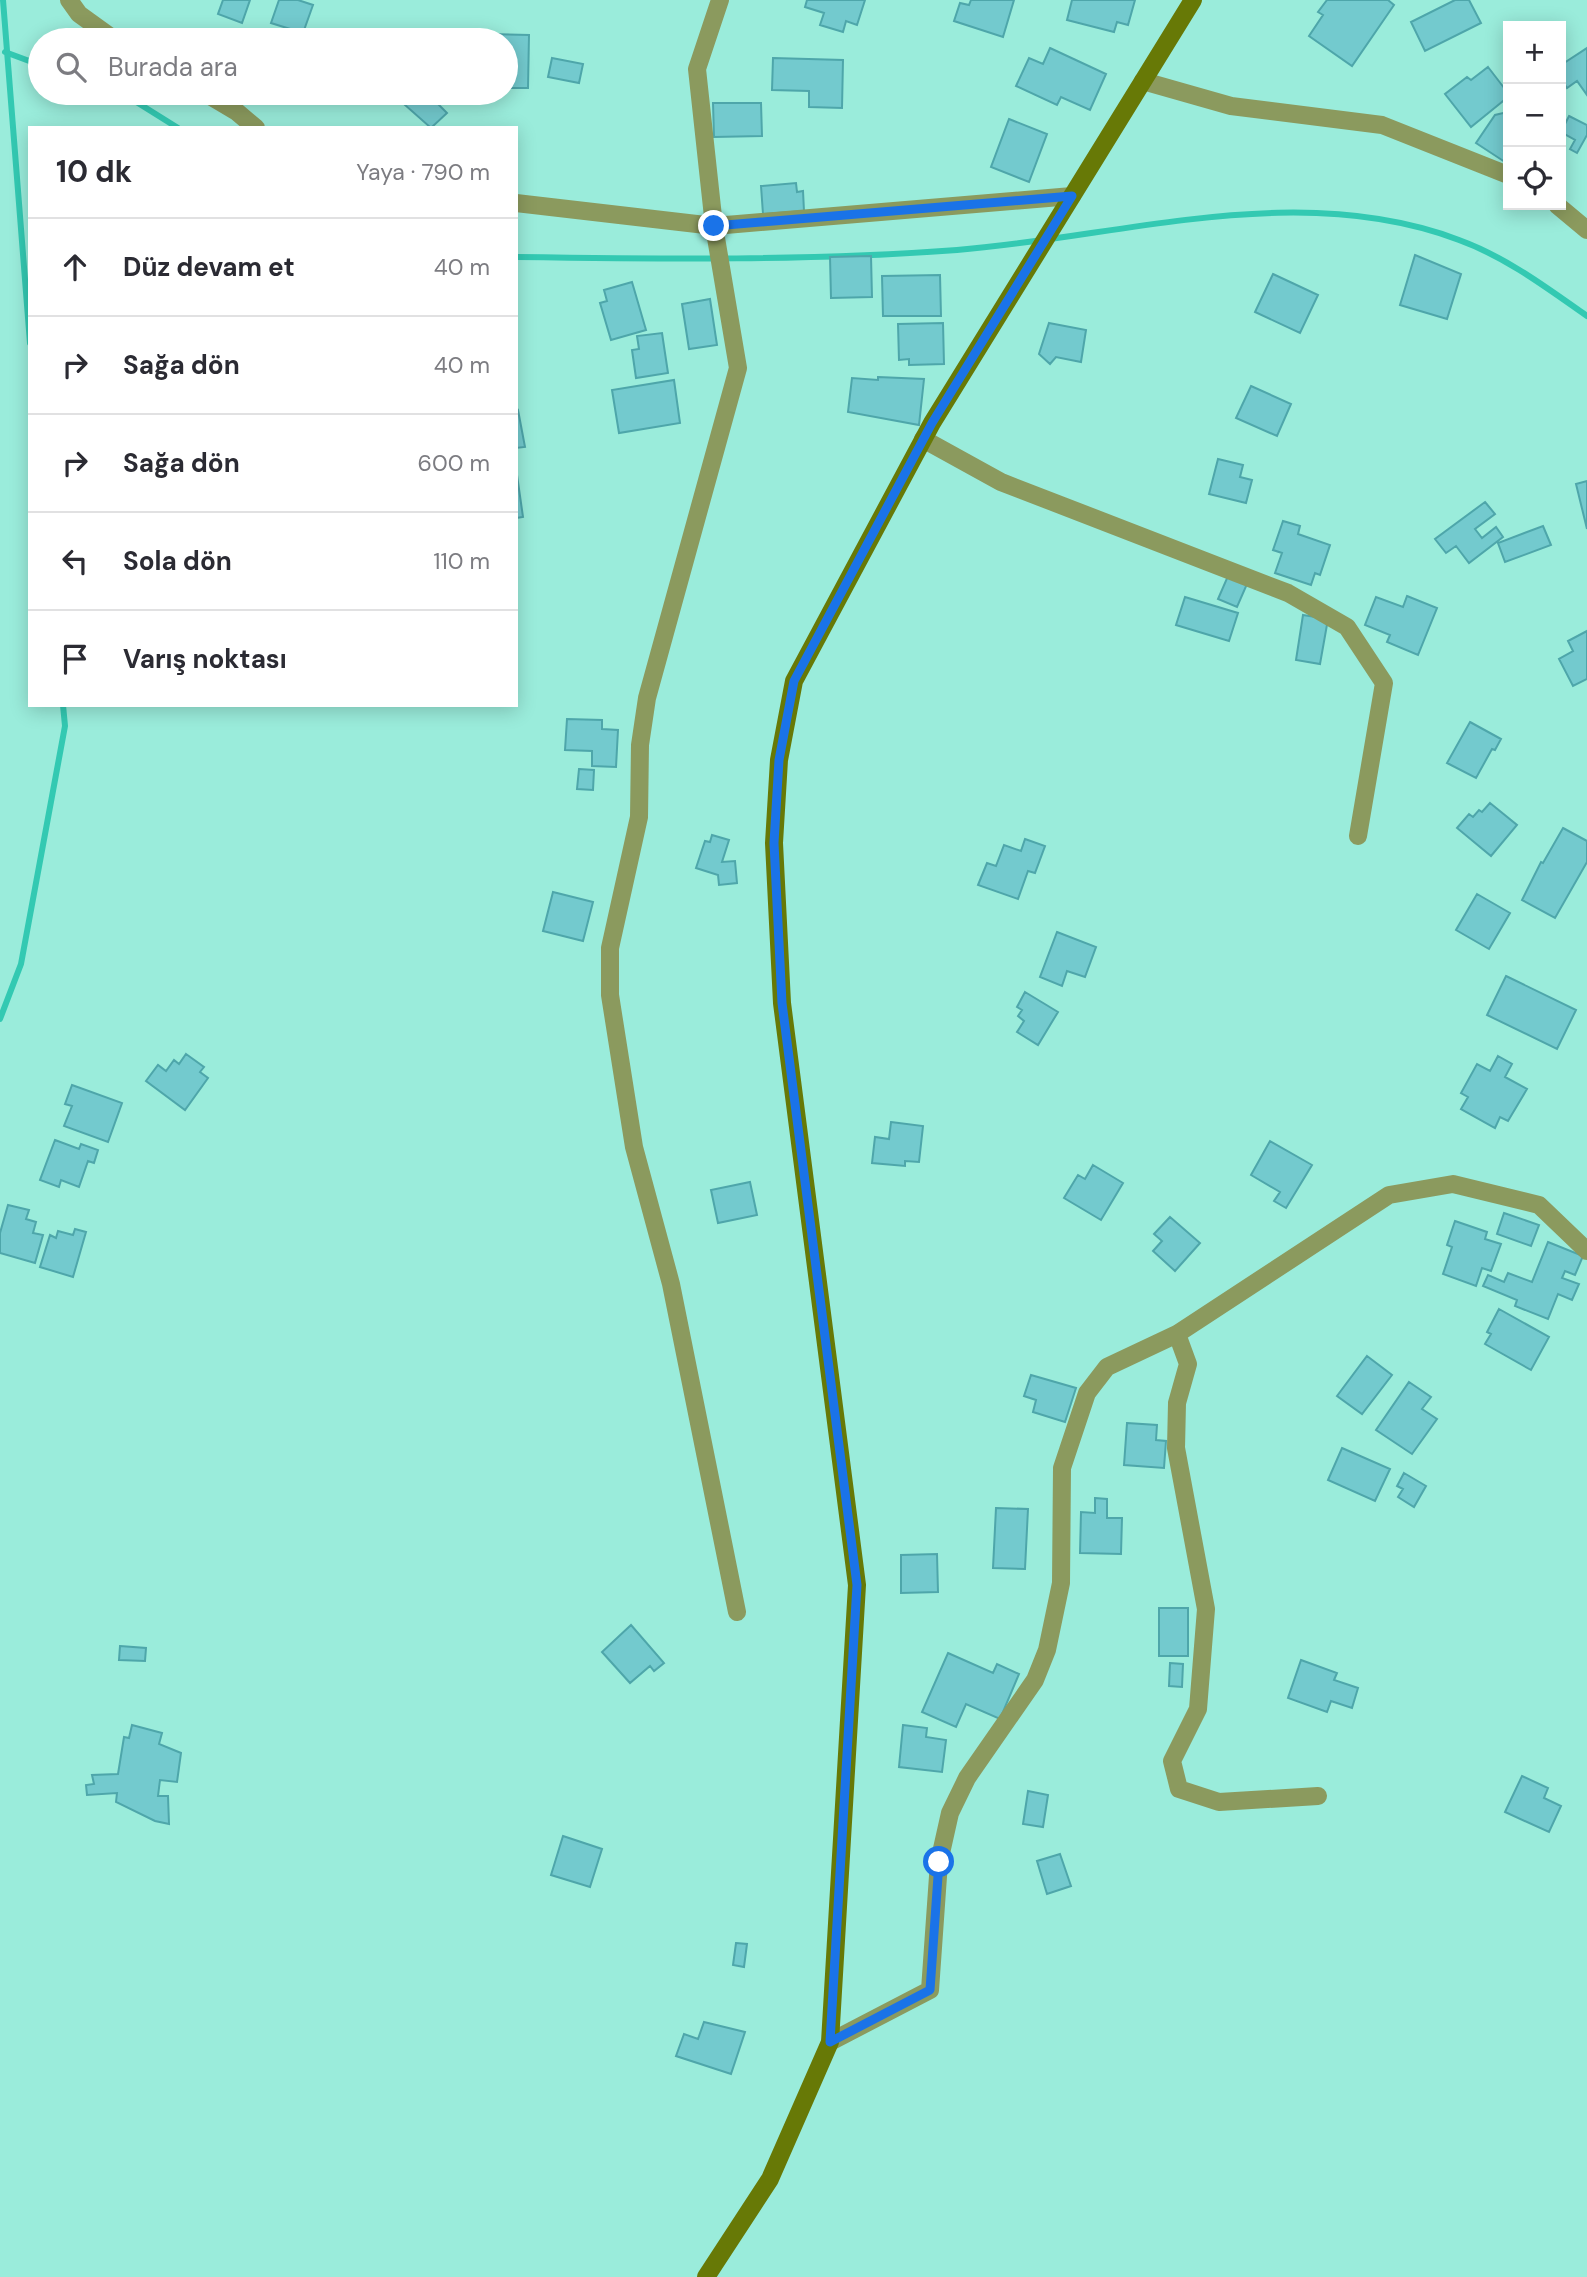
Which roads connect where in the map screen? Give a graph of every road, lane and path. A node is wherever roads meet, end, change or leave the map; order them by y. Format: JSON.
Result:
{"nodes":[{"id":1,"x":69,"y":0,"type":"edge"},
{"id":2,"x":720,"y":0,"type":"edge"},
{"id":3,"x":1188,"y":2,"type":"edge"},
{"id":4,"x":98,"y":28,"type":"edge"},
{"id":5,"x":1143,"y":81,"type":"junction"},
{"id":6,"x":225,"y":105,"type":"edge"},
{"id":7,"x":254,"y":126,"type":"edge"},
{"id":8,"x":1503,"y":173,"type":"edge"},
{"id":9,"x":1072,"y":196,"type":"junction"},
{"id":10,"x":518,"y":203,"type":"edge"},
{"id":11,"x":1563,"y":210,"type":"edge"},
{"id":12,"x":714,"y":226,"type":"junction"},
{"id":13,"x":1587,"y":230,"type":"edge"},
{"id":14,"x":923,"y":439,"type":"junction"},
{"id":15,"x":1358,"y":836,"type":"dead end"},
{"id":16,"x":1586,"y":1248,"type":"edge"},
{"id":17,"x":1177,"y":1334,"type":"junction"},
{"id":18,"x":737,"y":1612,"type":"dead end"},
{"id":19,"x":1318,"y":1796,"type":"dead end"},
{"id":20,"x":830,"y":2042,"type":"junction"},
{"id":21,"x":706,"y":2277,"type":"edge"}],
"edges":[{"from":1,"to":4,"type":"street"},
{"from":2,"to":12,"type":"street"},
{"from":3,"to":5,"type":"main road"},
{"from":5,"to":8,"type":"street"},
{"from":5,"to":9,"type":"main road"},
{"from":6,"to":7,"type":"street"},
{"from":9,"to":12,"type":"street"},
{"from":9,"to":14,"type":"main road"},
{"from":10,"to":12,"type":"street"},
{"from":11,"to":13,"type":"street"},
{"from":12,"to":18,"type":"street"},
{"from":14,"to":15,"type":"street"},
{"from":14,"to":20,"type":"main road"},
{"from":16,"to":17,"type":"street"},
{"from":17,"to":19,"type":"street"},
{"from":17,"to":20,"type":"street"},
{"from":20,"to":21,"type":"main road"}]}
